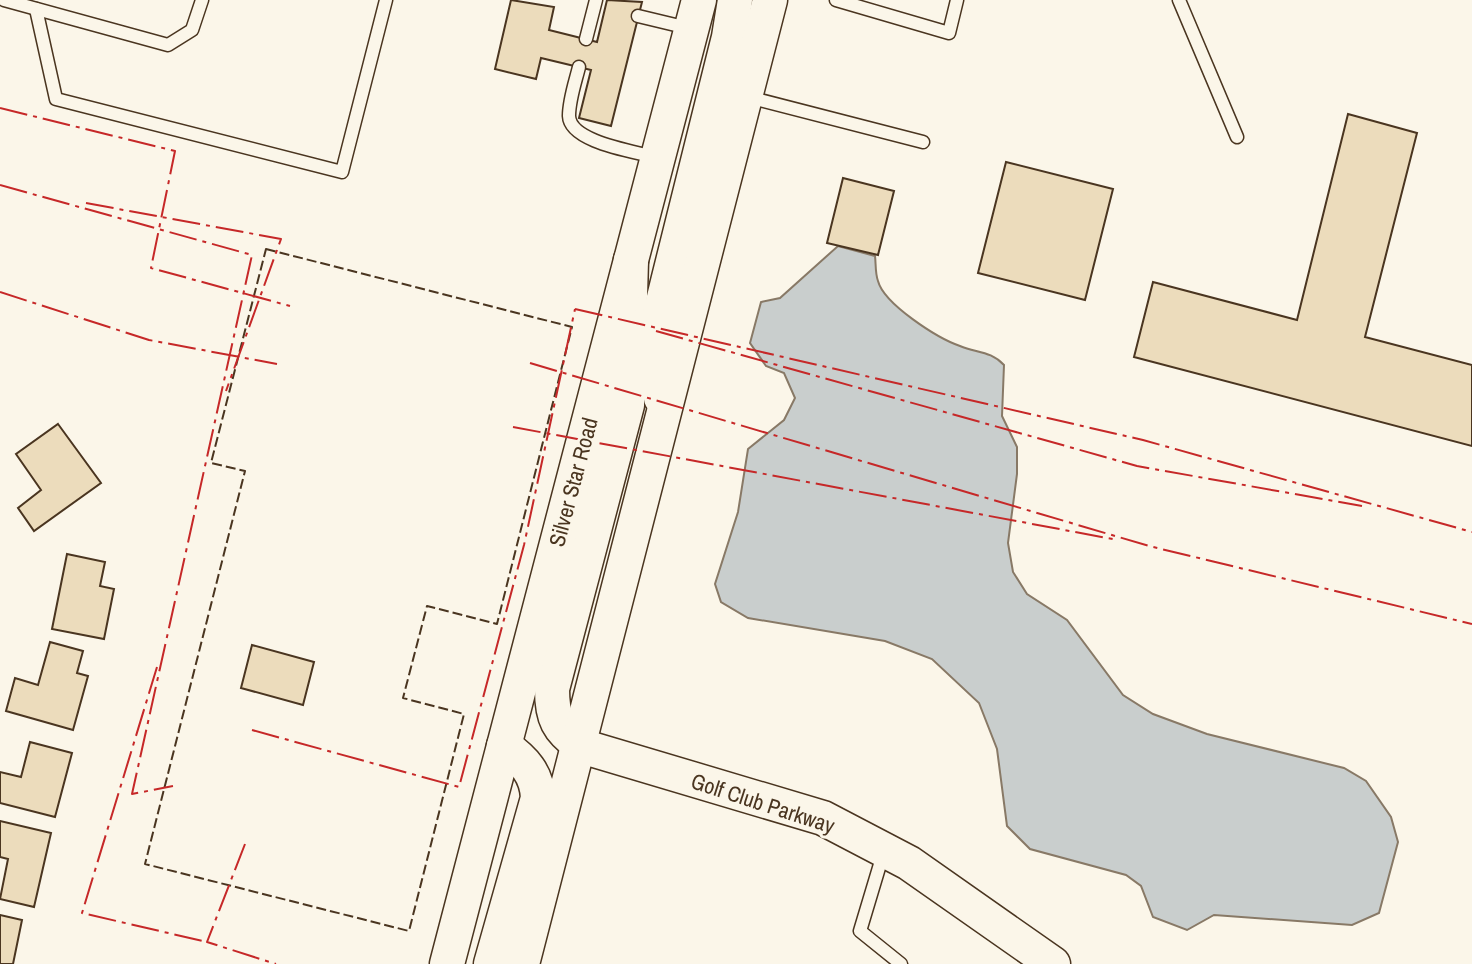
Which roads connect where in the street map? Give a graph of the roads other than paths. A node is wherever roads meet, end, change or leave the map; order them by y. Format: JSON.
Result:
{"nodes":[{"id":1,"x":4,"y":0,"type":"edge"},
{"id":2,"x":202,"y":0,"type":"edge"},
{"id":3,"x":386,"y":0,"type":"edge"},
{"id":4,"x":735,"y":0,"type":"edge"},
{"id":5,"x":770,"y":0,"type":"edge"},
{"id":6,"x":836,"y":0,"type":"edge"},
{"id":7,"x":957,"y":0,"type":"edge"},
{"id":8,"x":1179,"y":0,"type":"edge"},
{"id":9,"x":599,"y":4,"type":"edge"},
{"id":10,"x":36,"y":9,"type":"junction"},
{"id":11,"x":695,"y":14,"type":"edge"},
{"id":12,"x":638,"y":16,"type":"dead end"},
{"id":13,"x":586,"y":39,"type":"dead end"},
{"id":14,"x":579,"y":67,"type":"dead end"},
{"id":15,"x":706,"y":90,"type":"junction"},
{"id":16,"x":1237,"y":137,"type":"dead end"},
{"id":17,"x":923,"y":142,"type":"dead end"},
{"id":18,"x":657,"y":158,"type":"junction"},
{"id":19,"x":631,"y":260,"type":"junction"},
{"id":20,"x":504,"y":746,"type":"junction"},
{"id":21,"x":581,"y":746,"type":"junction"},
{"id":22,"x":884,"y":850,"type":"junction"},
{"id":23,"x":447,"y":964,"type":"edge"},
{"id":24,"x":491,"y":964,"type":"edge"},
{"id":25,"x":522,"y":964,"type":"edge"},
{"id":26,"x":901,"y":964,"type":"edge"},
{"id":27,"x":1053,"y":964,"type":"edge"}],
"edges":[{"from":1,"to":10,"type":"lane"},
{"from":2,"to":10,"type":"lane"},
{"from":3,"to":10,"type":"lane"},
{"from":4,"to":15,"type":"main road"},
{"from":5,"to":15,"type":"main road","name":"Silver Star Road"},
{"from":6,"to":7,"type":"lane"},
{"from":8,"to":16,"type":"lane"},
{"from":9,"to":13,"type":"lane"},
{"from":11,"to":12,"type":"lane"},
{"from":11,"to":15,"type":"main road","name":"Silver Star Road"},
{"from":14,"to":18,"type":"lane"},
{"from":15,"to":17,"type":"lane"},
{"from":15,"to":18,"type":"main road","name":"Silver Star Road"},
{"from":15,"to":21,"type":"main road"},
{"from":18,"to":19,"type":"main road","name":"Silver Star Road"},
{"from":19,"to":20,"type":"main road","name":"Silver Star Road"},
{"from":19,"to":21,"type":"main road"},
{"from":20,"to":23,"type":"main road","name":"Silver Star Road"},
{"from":20,"to":24,"type":"main road"},
{"from":21,"to":22,"type":"main road","name":"Golf Club Parkway"},
{"from":21,"to":25,"type":"main road"},
{"from":22,"to":26,"type":"lane"},
{"from":22,"to":27,"type":"main road","name":"Golf Club Parkway"}]}
